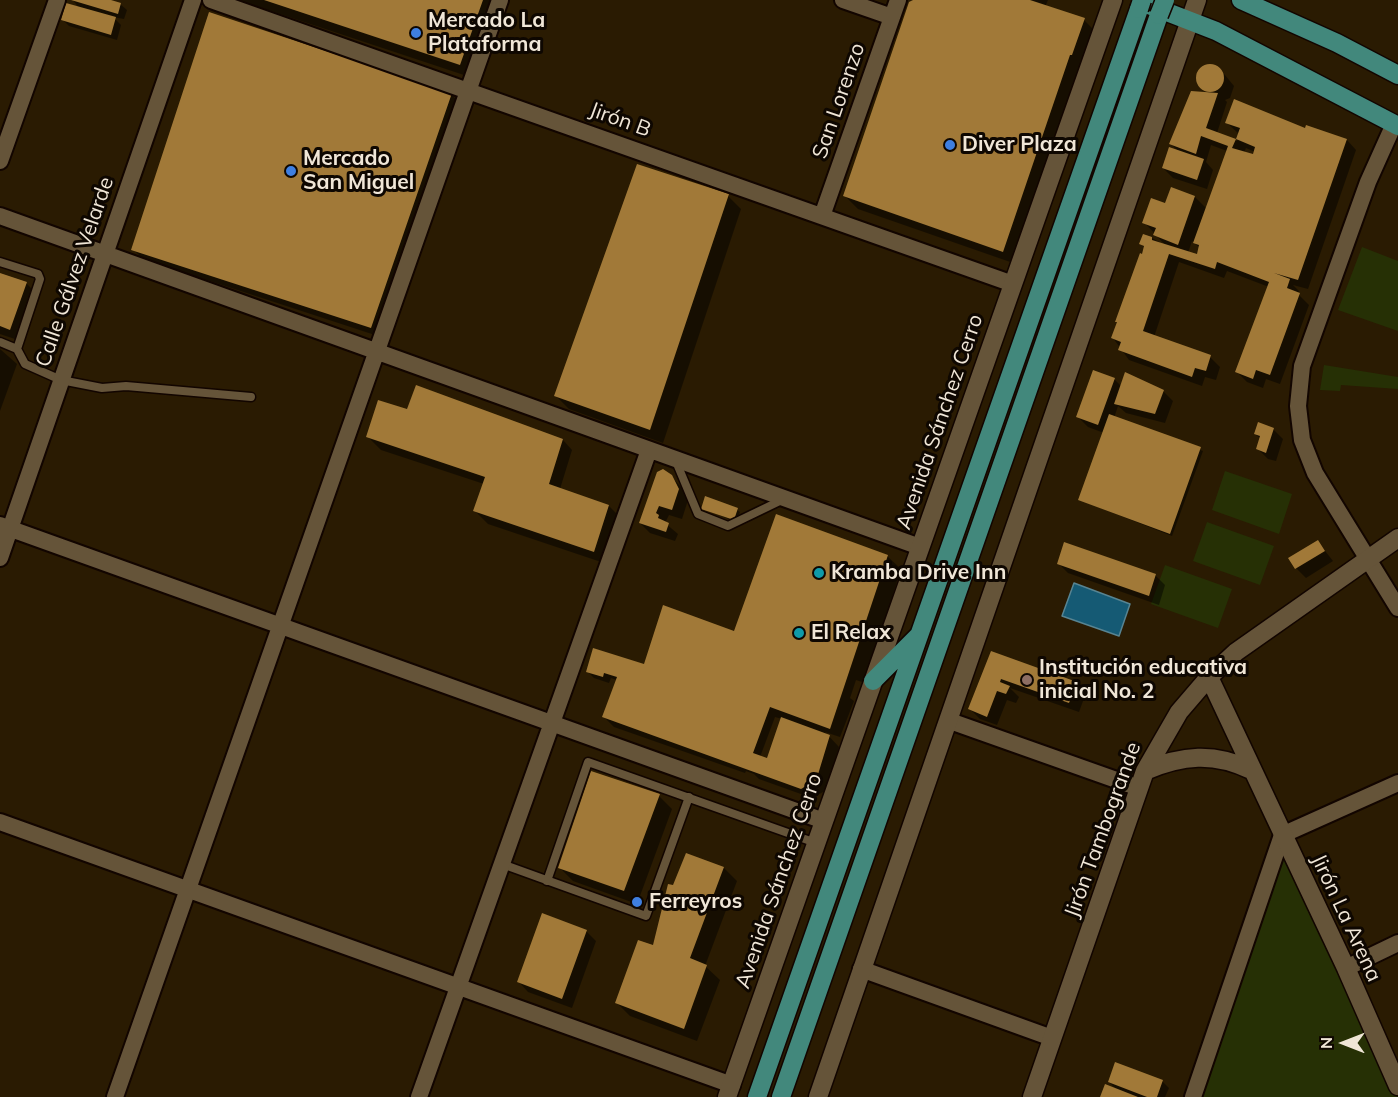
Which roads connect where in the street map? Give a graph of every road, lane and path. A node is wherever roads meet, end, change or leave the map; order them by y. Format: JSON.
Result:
{"nodes":[{"id":1,"x":57,"y":0,"type":"edge"},
{"id":2,"x":193,"y":0,"type":"edge"},
{"id":3,"x":212,"y":0,"type":"edge"},
{"id":4,"x":500,"y":0,"type":"edge"},
{"id":5,"x":843,"y":0,"type":"edge"},
{"id":6,"x":898,"y":0,"type":"edge"},
{"id":7,"x":1113,"y":0,"type":"edge"},
{"id":8,"x":1197,"y":0,"type":"edge"},
{"id":9,"x":1240,"y":0,"type":"edge"},
{"id":10,"x":1139,"y":3,"type":"edge"},
{"id":11,"x":1162,"y":8,"type":"edge"},
{"id":12,"x":892,"y":17,"type":"junction"},
{"id":13,"x":1190,"y":20,"type":"junction"},
{"id":14,"x":1398,"y":75,"type":"edge"},
{"id":15,"x":469,"y":90,"type":"junction"},
{"id":16,"x":1396,"y":125,"type":"edge"},
{"id":17,"x":0,"y":161,"type":"edge"},
{"id":18,"x":0,"y":216,"type":"edge"},
{"id":19,"x":822,"y":216,"type":"junction"},
{"id":20,"x":105,"y":254,"type":"junction"},
{"id":21,"x":0,"y":262,"type":"edge"},
{"id":22,"x":1013,"y":284,"type":"junction"},
{"id":23,"x":0,"y":342,"type":"edge"},
{"id":24,"x":17,"y":349,"type":"junction"},
{"id":25,"x":377,"y":352,"type":"junction"},
{"id":26,"x":61,"y":380,"type":"junction"},
{"id":27,"x":250,"y":397,"type":"dead end"},
{"id":28,"x":649,"y":450,"type":"junction"},
{"id":29,"x":675,"y":459,"type":"junction"},
{"id":30,"x":785,"y":498,"type":"junction"},
{"id":31,"x":5,"y":527,"type":"edge"},
{"id":32,"x":1398,"y":538,"type":"edge"},
{"id":33,"x":920,"y":547,"type":"junction"},
{"id":34,"x":0,"y":558,"type":"edge"},
{"id":35,"x":1368,"y":559,"type":"junction"},
{"id":36,"x":1398,"y":608,"type":"edge"},
{"id":37,"x":280,"y":626,"type":"junction"},
{"id":38,"x":922,"y":632,"type":"junction"},
{"id":39,"x":1209,"y":677,"type":"junction"},
{"id":40,"x":873,"y":681,"type":"junction"},
{"id":41,"x":950,"y":721,"type":"junction"},
{"id":42,"x":552,"y":723,"type":"junction"},
{"id":43,"x":1251,"y":770,"type":"junction"},
{"id":44,"x":1142,"y":780,"type":"junction"},
{"id":45,"x":1398,"y":783,"type":"edge"},
{"id":46,"x":688,"y":797,"type":"junction"},
{"id":47,"x":824,"y":821,"type":"junction"},
{"id":48,"x":0,"y":822,"type":"edge"},
{"id":49,"x":1282,"y":835,"type":"junction"},
{"id":50,"x":817,"y":843,"type":"junction"},
{"id":51,"x":502,"y":864,"type":"junction"},
{"id":52,"x":547,"y":881,"type":"junction"},
{"id":53,"x":188,"y":890,"type":"junction"},
{"id":54,"x":1398,"y":943,"type":"edge"},
{"id":55,"x":861,"y":969,"type":"junction"},
{"id":56,"x":1346,"y":969,"type":"junction"},
{"id":57,"x":458,"y":988,"type":"junction"},
{"id":58,"x":1052,"y":1038,"type":"junction"},
{"id":59,"x":1398,"y":1086,"type":"edge"},
{"id":60,"x":730,"y":1091,"type":"edge"},
{"id":61,"x":115,"y":1097,"type":"edge"},
{"id":62,"x":419,"y":1097,"type":"edge"},
{"id":63,"x":757,"y":1097,"type":"edge"},
{"id":64,"x":781,"y":1097,"type":"edge"},
{"id":65,"x":818,"y":1097,"type":"edge"},
{"id":66,"x":1032,"y":1097,"type":"edge"},
{"id":67,"x":1193,"y":1097,"type":"edge"}],
"edges":[{"from":1,"to":17,"type":"street"},
{"from":2,"to":20,"type":"street","name":"Calle Gálvez Velarde"},
{"from":3,"to":15,"type":"street","name":"Jirón B"},
{"from":4,"to":15,"type":"street"},
{"from":5,"to":12,"type":"street"},
{"from":6,"to":12,"type":"street","name":"San Lorenzo"},
{"from":7,"to":22,"type":"main road","name":"Avenida Sánchez Cerro"},
{"from":8,"to":13,"type":"main road"},
{"from":9,"to":14,"type":"main road"},
{"from":10,"to":13,"type":"main road"},
{"from":10,"to":38,"type":"main road"},
{"from":11,"to":64,"type":"main road"},
{"from":12,"to":19,"type":"street","name":"San Lorenzo"},
{"from":13,"to":16,"type":"main road"},
{"from":13,"to":41,"type":"main road"},
{"from":15,"to":19,"type":"street","name":"Jirón B"},
{"from":15,"to":25,"type":"street"},
{"from":16,"to":35,"type":"street"},
{"from":18,"to":20,"type":"street"},
{"from":19,"to":22,"type":"street","name":"Jirón B"},
{"from":20,"to":25,"type":"street"},
{"from":20,"to":26,"type":"street","name":"Calle Gálvez Velarde"},
{"from":21,"to":24,"type":"lane"},
{"from":22,"to":33,"type":"main road","name":"Avenida Sánchez Cerro"},
{"from":23,"to":24,"type":"lane"},
{"from":24,"to":26,"type":"lane"},
{"from":25,"to":28,"type":"street"},
{"from":25,"to":37,"type":"street"},
{"from":26,"to":27,"type":"lane"},
{"from":26,"to":31,"type":"street","name":"Calle Gálvez Velarde"},
{"from":28,"to":29,"type":"street"},
{"from":28,"to":42,"type":"street"},
{"from":29,"to":30,"type":"street"},
{"from":29,"to":30,"type":"lane"},
{"from":30,"to":33,"type":"street"},
{"from":31,"to":34,"type":"street","name":"Calle Gálvez Velarde"},
{"from":31,"to":37,"type":"street"},
{"from":32,"to":35,"type":"main road","name":"Jirón Tambogrande"},
{"from":33,"to":40,"type":"main road","name":"Avenida Sánchez Cerro"},
{"from":35,"to":36,"type":"street"},
{"from":35,"to":39,"type":"main road","name":"Jirón Tambogrande"},
{"from":37,"to":42,"type":"street"},
{"from":37,"to":53,"type":"street"},
{"from":38,"to":40,"type":"main road"},
{"from":38,"to":63,"type":"main road"},
{"from":39,"to":43,"type":"main road","name":"Jirón La Arena"},
{"from":39,"to":44,"type":"main road","name":"Jirón Tambogrande"},
{"from":40,"to":47,"type":"main road","name":"Avenida Sánchez Cerro"},
{"from":41,"to":44,"type":"street"},
{"from":41,"to":55,"type":"main road"},
{"from":42,"to":47,"type":"street"},
{"from":42,"to":51,"type":"street"},
{"from":43,"to":44,"type":"main road"},
{"from":43,"to":49,"type":"main road","name":"Jirón La Arena"},
{"from":44,"to":58,"type":"main road","name":"Jirón Tambogrande"},
{"from":45,"to":49,"type":"street"},
{"from":46,"to":50,"type":"lane"},
{"from":46,"to":52,"type":"lane"},
{"from":46,"to":52,"type":"lane"},
{"from":47,"to":50,"type":"main road","name":"Avenida Sánchez Cerro"},
{"from":48,"to":53,"type":"street"},
{"from":49,"to":56,"type":"main road","name":"Jirón La Arena"},
{"from":49,"to":67,"type":"street"},
{"from":50,"to":60,"type":"main road","name":"Avenida Sánchez Cerro"},
{"from":51,"to":52,"type":"lane"},
{"from":51,"to":57,"type":"street"},
{"from":53,"to":57,"type":"street"},
{"from":53,"to":61,"type":"street"},
{"from":54,"to":56,"type":"street"},
{"from":55,"to":58,"type":"street"},
{"from":55,"to":65,"type":"main road"},
{"from":56,"to":59,"type":"main road","name":"Jirón La Arena"},
{"from":57,"to":60,"type":"street"},
{"from":57,"to":62,"type":"street"},
{"from":58,"to":66,"type":"main road","name":"Jirón Tambogrande"}]}
